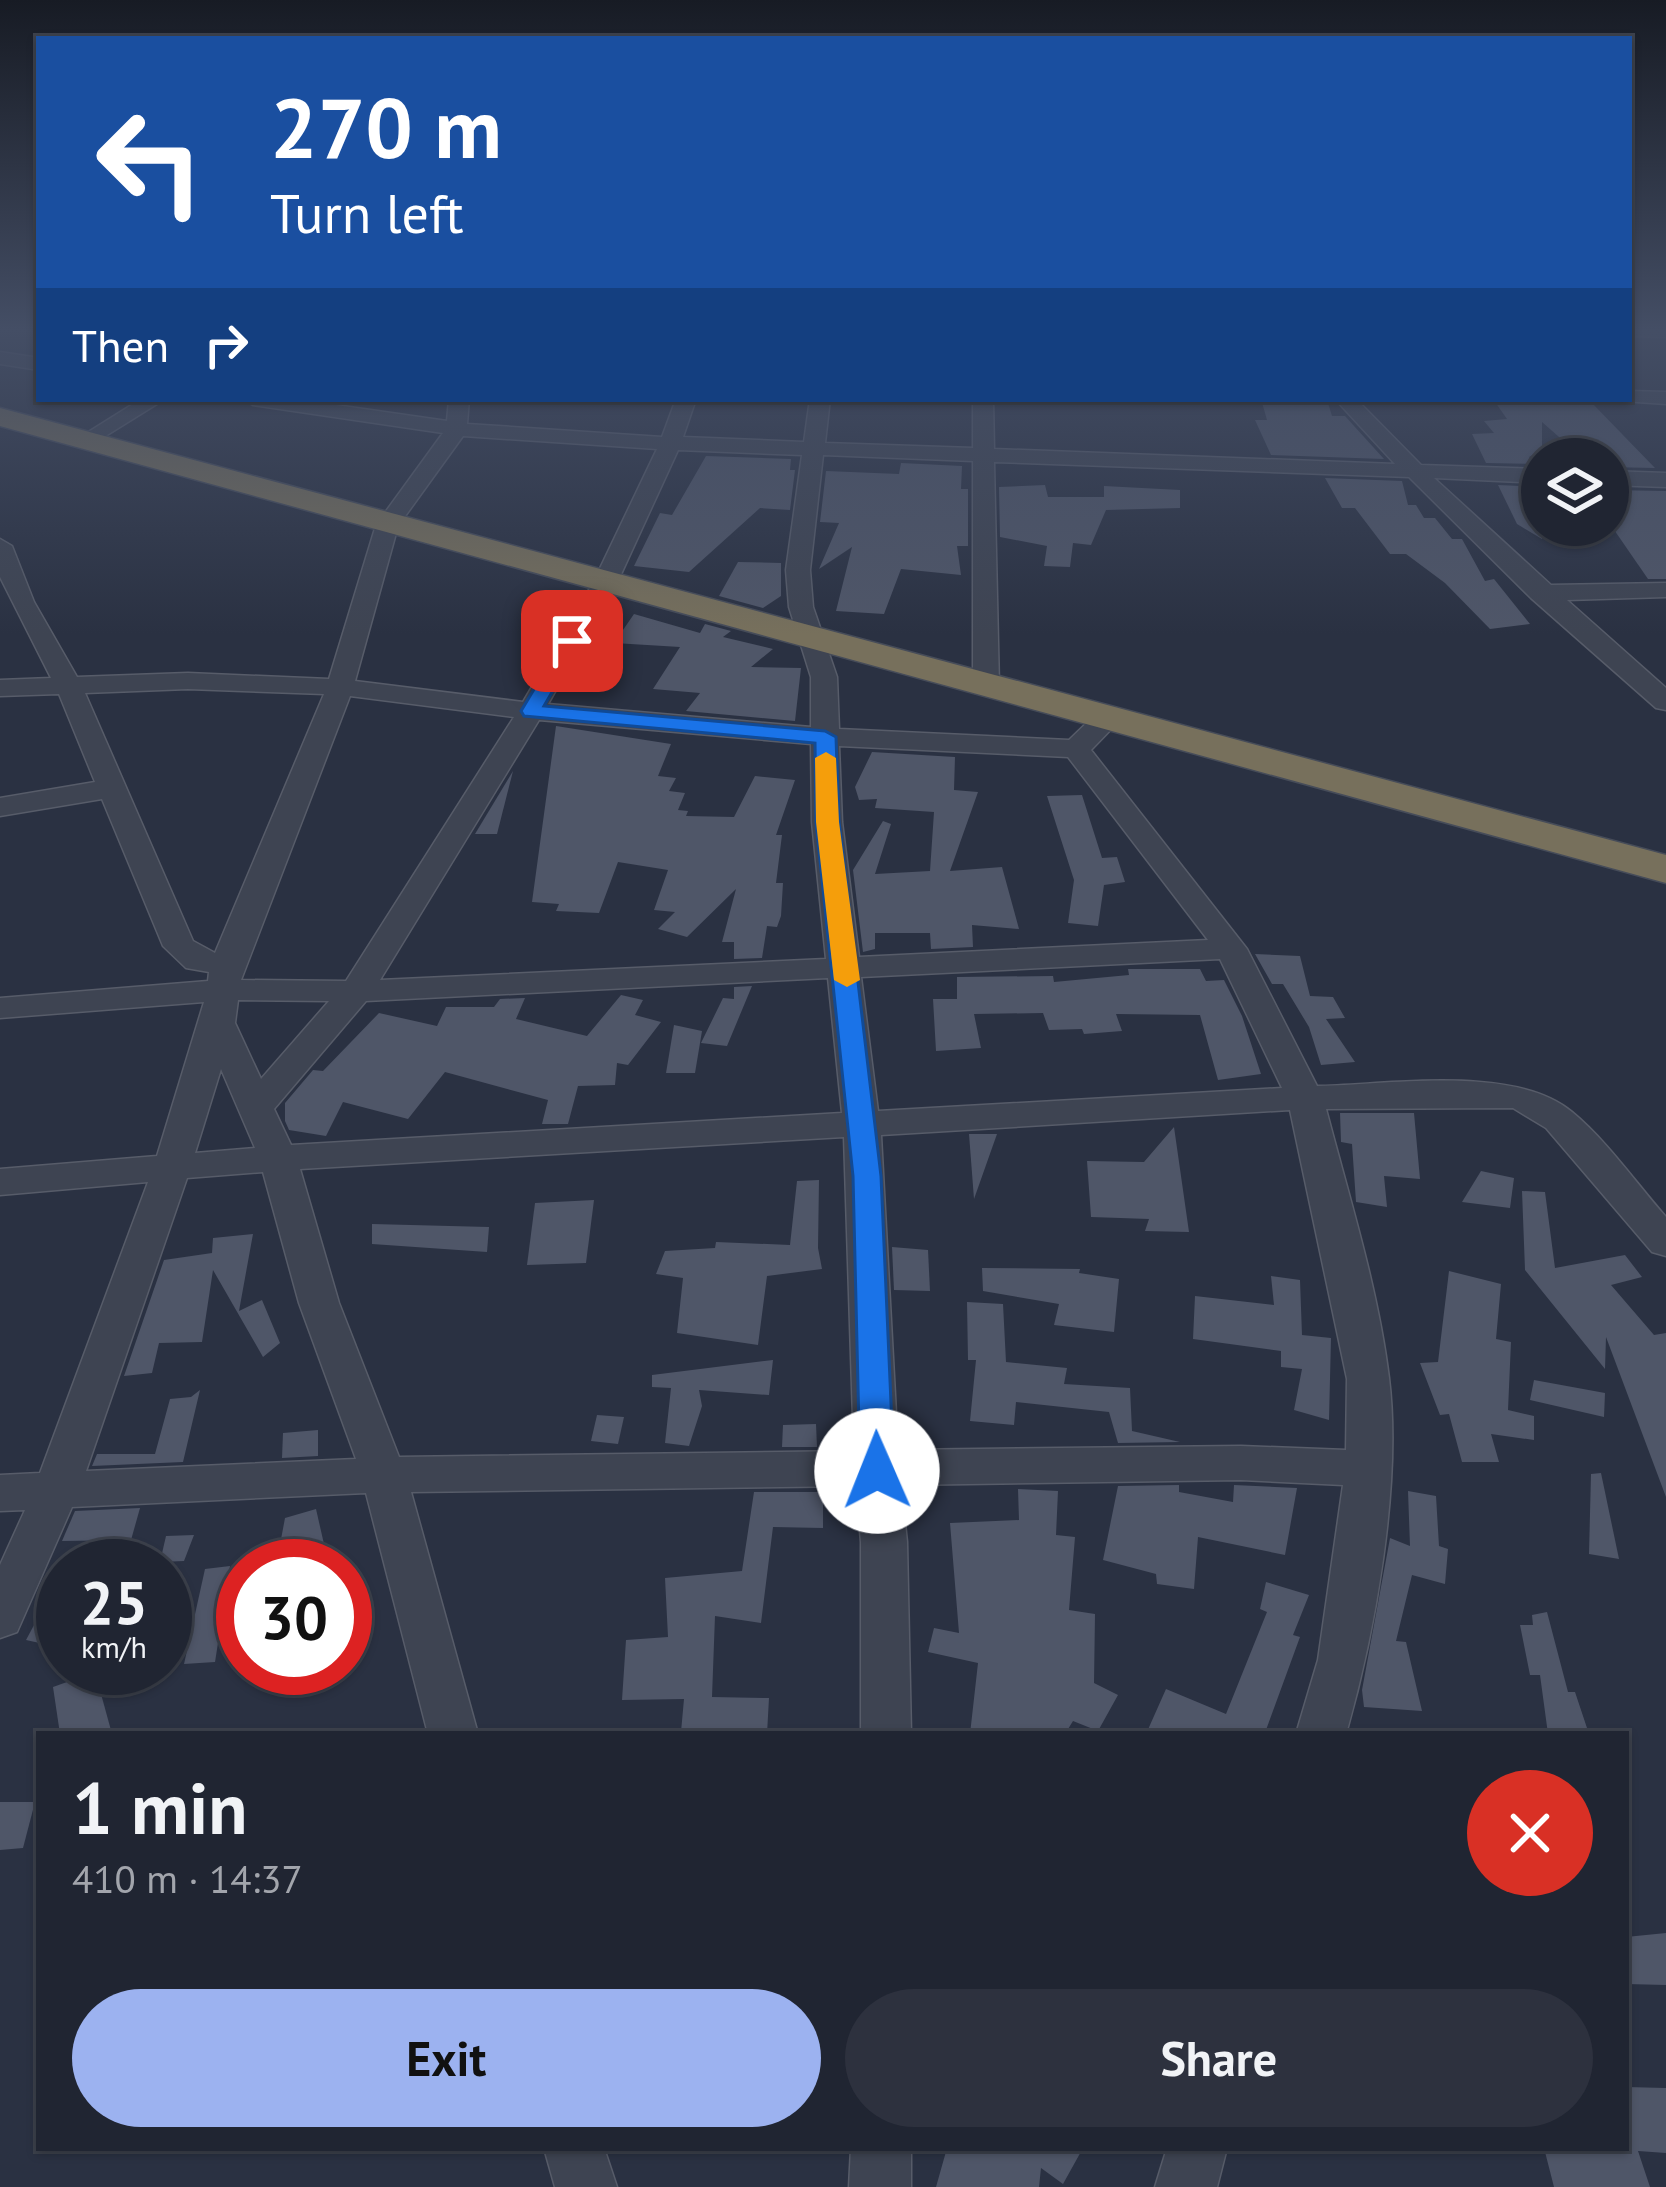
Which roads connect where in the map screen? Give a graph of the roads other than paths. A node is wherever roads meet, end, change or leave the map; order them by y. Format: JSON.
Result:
{"nodes":[{"id":1,"x":46,"y":430,"type":"edge"},
{"id":2,"x":102,"y":430,"type":"edge"},
{"id":3,"x":455,"y":430,"type":"edge"},
{"id":4,"x":471,"y":430,"type":"edge"},
{"id":5,"x":675,"y":430,"type":"edge"},
{"id":6,"x":816,"y":430,"type":"edge"},
{"id":7,"x":984,"y":430,"type":"edge"},
{"id":8,"x":1374,"y":430,"type":"edge"},
{"id":9,"x":84,"y":441,"type":"junction"},
{"id":10,"x":670,"y":444,"type":"junction"},
{"id":11,"x":814,"y":450,"type":"junction"},
{"id":12,"x":986,"y":457,"type":"junction"},
{"id":13,"x":1412,"y":472,"type":"junction"},
{"id":14,"x":1521,"y":475,"type":"edge"},
{"id":15,"x":1629,"y":479,"type":"edge"},
{"id":16,"x":1666,"y":480,"type":"edge"},
{"id":17,"x":388,"y":524,"type":"junction"},
{"id":18,"x":0,"y":546,"type":"edge"},
{"id":19,"x":604,"y":583,"type":"junction"},
{"id":20,"x":1666,"y":590,"type":"edge"},
{"id":21,"x":1540,"y":593,"type":"junction"},
{"id":22,"x":810,"y":639,"type":"junction"},
{"id":23,"x":986,"y":686,"type":"junction"},
{"id":24,"x":69,"y":687,"type":"junction"},
{"id":25,"x":340,"y":687,"type":"junction"},
{"id":26,"x":0,"y":688,"type":"edge"},
{"id":27,"x":1666,"y":702,"type":"edge"},
{"id":28,"x":531,"y":711,"type":"junction"},
{"id":29,"x":1108,"y":718,"type":"junction"},
{"id":30,"x":825,"y":737,"type":"junction"},
{"id":31,"x":1076,"y":749,"type":"junction"},
{"id":32,"x":115,"y":788,"type":"junction"},
{"id":33,"x":0,"y":807,"type":"edge"},
{"id":34,"x":1666,"y":869,"type":"edge"},
{"id":35,"x":1231,"y":949,"type":"junction"},
{"id":36,"x":846,"y":971,"type":"junction"},
{"id":37,"x":356,"y":991,"type":"junction"},
{"id":38,"x":223,"y":993,"type":"junction"},
{"id":39,"x":0,"y":1008,"type":"edge"},
{"id":40,"x":1305,"y":1098,"type":"junction"},
{"id":41,"x":255,"y":1108,"type":"junction"},
{"id":42,"x":859,"y":1125,"type":"junction"},
{"id":43,"x":278,"y":1158,"type":"junction"},
{"id":44,"x":169,"y":1171,"type":"junction"},
{"id":45,"x":0,"y":1182,"type":"edge"},
{"id":46,"x":1666,"y":1242,"type":"edge"},
{"id":47,"x":1364,"y":1468,"type":"junction"},
{"id":48,"x":877,"y":1471,"type":"junction"},
{"id":49,"x":384,"y":1475,"type":"junction"},
{"id":50,"x":57,"y":1489,"type":"junction"},
{"id":51,"x":0,"y":1493,"type":"edge"},
{"id":52,"x":0,"y":1618,"type":"edge"},
{"id":53,"x":452,"y":1731,"type":"edge"},
{"id":54,"x":886,"y":1731,"type":"edge"},
{"id":55,"x":1322,"y":1731,"type":"edge"},
{"id":56,"x":575,"y":2151,"type":"edge"},
{"id":57,"x":881,"y":2151,"type":"edge"},
{"id":58,"x":1196,"y":2151,"type":"edge"},
{"id":59,"x":586,"y":2187,"type":"edge"},
{"id":60,"x":880,"y":2187,"type":"edge"},
{"id":61,"x":1186,"y":2187,"type":"edge"}],
"edges":[{"from":1,"to":9,"type":"highway"},
{"from":2,"to":9,"type":"street"},
{"from":3,"to":17,"type":"street"},
{"from":4,"to":10,"type":"street"},
{"from":5,"to":10,"type":"street"},
{"from":6,"to":11,"type":"street"},
{"from":7,"to":12,"type":"street"},
{"from":8,"to":13,"type":"street"},
{"from":9,"to":17,"type":"highway"},
{"from":10,"to":11,"type":"street"},
{"from":10,"to":19,"type":"street"},
{"from":11,"to":12,"type":"street"},
{"from":11,"to":22,"type":"street"},
{"from":12,"to":13,"type":"street"},
{"from":12,"to":23,"type":"street"},
{"from":13,"to":14,"type":"street"},
{"from":13,"to":21,"type":"street"},
{"from":15,"to":16,"type":"street"},
{"from":17,"to":19,"type":"highway"},
{"from":17,"to":25,"type":"street"},
{"from":18,"to":24,"type":"street"},
{"from":19,"to":22,"type":"highway"},
{"from":19,"to":28,"type":"street"},
{"from":20,"to":21,"type":"street"},
{"from":21,"to":27,"type":"street"},
{"from":22,"to":23,"type":"highway"},
{"from":22,"to":30,"type":"street"},
{"from":23,"to":29,"type":"highway"},
{"from":24,"to":25,"type":"street"},
{"from":24,"to":26,"type":"street"},
{"from":24,"to":32,"type":"street"},
{"from":25,"to":28,"type":"street"},
{"from":25,"to":38,"type":"street"},
{"from":28,"to":30,"type":"street"},
{"from":28,"to":37,"type":"street"},
{"from":29,"to":31,"type":"street"},
{"from":29,"to":34,"type":"highway"},
{"from":30,"to":31,"type":"street"},
{"from":30,"to":36,"type":"street"},
{"from":31,"to":35,"type":"street"},
{"from":32,"to":33,"type":"street"},
{"from":32,"to":38,"type":"street"},
{"from":35,"to":36,"type":"street"},
{"from":35,"to":40,"type":"street"},
{"from":36,"to":37,"type":"street"},
{"from":36,"to":42,"type":"street"},
{"from":37,"to":38,"type":"street"},
{"from":37,"to":41,"type":"street"},
{"from":38,"to":39,"type":"street"},
{"from":38,"to":41,"type":"street"},
{"from":38,"to":44,"type":"street"},
{"from":40,"to":42,"type":"street"},
{"from":40,"to":46,"type":"street"},
{"from":40,"to":47,"type":"street"},
{"from":41,"to":43,"type":"street"},
{"from":42,"to":43,"type":"street"},
{"from":42,"to":48,"type":"street"},
{"from":43,"to":44,"type":"street"},
{"from":43,"to":49,"type":"street"},
{"from":44,"to":45,"type":"street"},
{"from":44,"to":50,"type":"street"},
{"from":47,"to":48,"type":"street"},
{"from":47,"to":55,"type":"street"},
{"from":48,"to":49,"type":"street"},
{"from":48,"to":54,"type":"street"},
{"from":49,"to":50,"type":"street"},
{"from":49,"to":53,"type":"street"},
{"from":50,"to":51,"type":"street"},
{"from":50,"to":52,"type":"street"},
{"from":56,"to":59,"type":"street"},
{"from":57,"to":60,"type":"street"},
{"from":58,"to":61,"type":"street"}]}
